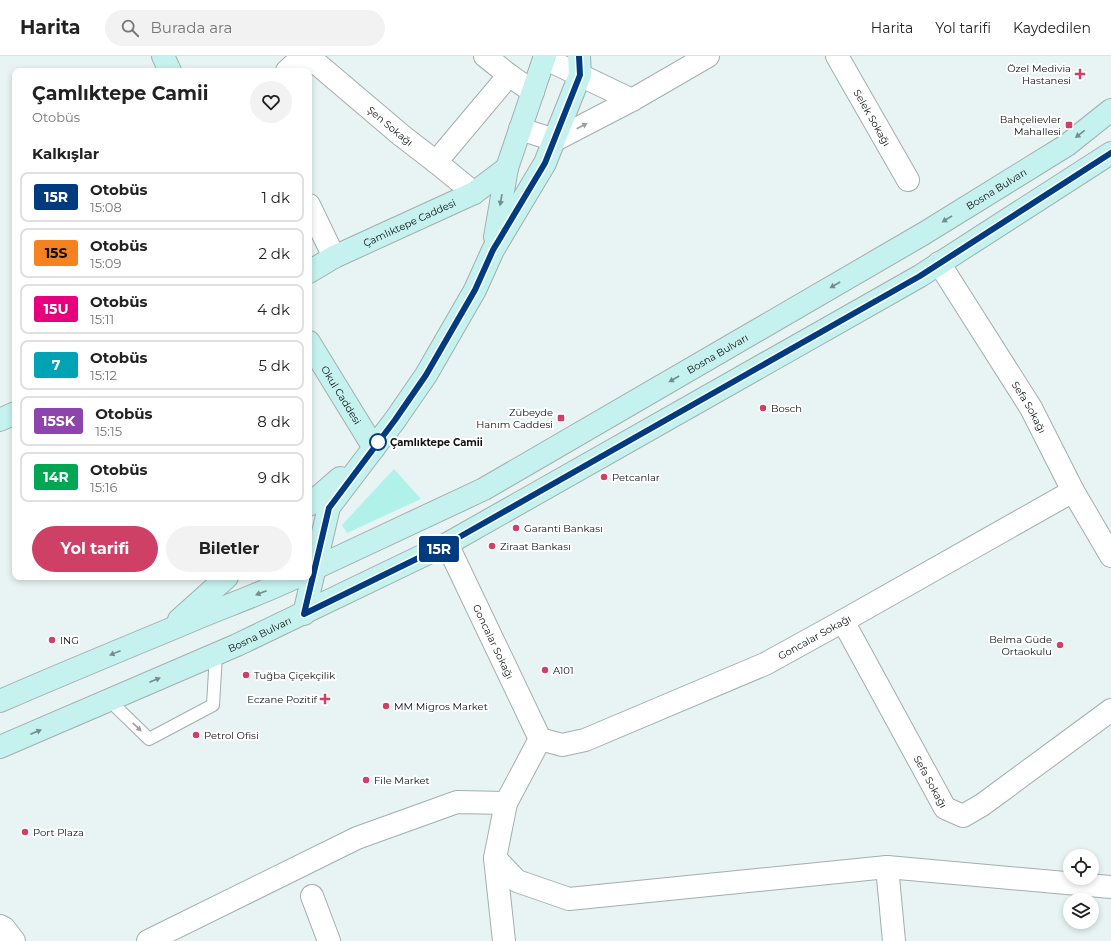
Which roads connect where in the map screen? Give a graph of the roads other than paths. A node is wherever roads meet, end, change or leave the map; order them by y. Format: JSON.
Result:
{"nodes":[{"id":1,"x":163,"y":56,"type":"edge"},
{"id":2,"x":303,"y":56,"type":"edge"},
{"id":3,"x":308,"y":56,"type":"edge"},
{"id":4,"x":485,"y":56,"type":"edge"},
{"id":5,"x":708,"y":56,"type":"edge"},
{"id":6,"x":837,"y":56,"type":"edge"},
{"id":7,"x":544,"y":57,"type":"edge"},
{"id":8,"x":579,"y":66,"type":"edge"},
{"id":9,"x":169,"y":68,"type":"edge"},
{"id":10,"x":290,"y":68,"type":"edge"},
{"id":11,"x":509,"y":75,"type":"junction"},
{"id":12,"x":533,"y":92,"type":"junction"},
{"id":13,"x":632,"y":100,"type":"junction"},
{"id":14,"x":1111,"y":110,"type":"edge"},
{"id":15,"x":520,"y":129,"type":"junction"},
{"id":16,"x":555,"y":140,"type":"junction"},
{"id":17,"x":1111,"y":153,"type":"edge"},
{"id":18,"x":436,"y":162,"type":"junction"},
{"id":19,"x":507,"y":168,"type":"junction"},
{"id":20,"x":908,"y":180,"type":"dead end"},
{"id":21,"x":474,"y":193,"type":"junction"},
{"id":22,"x":312,"y":211,"type":"edge"},
{"id":23,"x":493,"y":250,"type":"junction"},
{"id":24,"x":334,"y":257,"type":"junction"},
{"id":25,"x":939,"y":263,"type":"junction"},
{"id":26,"x":312,"y":270,"type":"edge"},
{"id":27,"x":312,"y":347,"type":"edge"},
{"id":28,"x":374,"y":448,"type":"junction"},
{"id":29,"x":1072,"y":491,"type":"junction"},
{"id":30,"x":312,"y":502,"type":"edge"},
{"id":31,"x":447,"y":544,"type":"junction"},
{"id":32,"x":1111,"y":556,"type":"edge"},
{"id":33,"x":312,"y":557,"type":"edge"},
{"id":34,"x":312,"y":570,"type":"edge"},
{"id":35,"x":224,"y":580,"type":"edge"},
{"id":36,"x":290,"y":580,"type":"edge"},
{"id":37,"x":306,"y":580,"type":"edge"},
{"id":38,"x":304,"y":614,"type":"junction"},
{"id":39,"x":843,"y":621,"type":"junction"},
{"id":40,"x":166,"y":631,"type":"junction"},
{"id":41,"x":216,"y":654,"type":"junction"},
{"id":42,"x":110,"y":700,"type":"junction"},
{"id":43,"x":0,"y":701,"type":"edge"},
{"id":44,"x":1111,"y":710,"type":"edge"},
{"id":45,"x":540,"y":738,"type":"junction"},
{"id":46,"x":0,"y":747,"type":"edge"},
{"id":47,"x":506,"y":803,"type":"junction"},
{"id":48,"x":495,"y":858,"type":"junction"},
{"id":49,"x":887,"y":867,"type":"junction"},
{"id":50,"x":1111,"y":887,"type":"edge"},
{"id":51,"x":312,"y":896,"type":"dead end"},
{"id":52,"x":0,"y":926,"type":"edge"},
{"id":53,"x":14,"y":941,"type":"edge"},
{"id":54,"x":148,"y":941,"type":"edge"},
{"id":55,"x":329,"y":941,"type":"edge"},
{"id":56,"x":504,"y":941,"type":"edge"},
{"id":57,"x":894,"y":941,"type":"edge"}],
"edges":[{"from":1,"to":9,"type":"main road"},
{"from":2,"to":10,"type":"street"},
{"from":3,"to":18,"type":"street","name":"Şen Sokağı"},
{"from":4,"to":11,"type":"street"},
{"from":5,"to":13,"type":"street"},
{"from":6,"to":20,"type":"street","name":"Selek Sokağı"},
{"from":7,"to":8,"type":"street"},
{"from":7,"to":12,"type":"main road"},
{"from":8,"to":13,"type":"street"},
{"from":8,"to":16,"type":"main road"},
{"from":11,"to":12,"type":"street"},
{"from":11,"to":18,"type":"street"},
{"from":12,"to":15,"type":"main road"},
{"from":16,"to":13,"type":"street","one_way":true},
{"from":14,"to":34,"type":"main road","name":"Bosna Bulvarı","one_way":true},
{"from":15,"to":16,"type":"street"},
{"from":15,"to":19,"type":"main road"},
{"from":16,"to":23,"type":"main road"},
{"from":17,"to":25,"type":"main road","name":"Bosna Bulvarı"},
{"from":18,"to":21,"type":"street","name":"Şen Sokağı"},
{"from":19,"to":21,"type":"main road","name":"Çamlıktepe Caddesi"},
{"from":19,"to":23,"type":"main road","one_way":true},
{"from":21,"to":24,"type":"main road","name":"Çamlıktepe Caddesi"},
{"from":22,"to":24,"type":"street"},
{"from":23,"to":28,"type":"main road"},
{"from":24,"to":26,"type":"main road","name":"Çamlıktepe Caddesi"},
{"from":25,"to":29,"type":"street","name":"Sefa Sokağı"},
{"from":25,"to":31,"type":"main road","name":"Bosna Bulvarı"},
{"from":27,"to":28,"type":"main road","name":"Okul Caddesi"},
{"from":28,"to":30,"type":"main road"},
{"from":28,"to":33,"type":"main road"},
{"from":29,"to":32,"type":"street","name":"Sefa Sokağı"},
{"from":29,"to":39,"type":"street","name":"Goncalar Sokağı"},
{"from":31,"to":38,"type":"main road","name":"Bosna Bulvarı"},
{"from":31,"to":45,"type":"street","name":"Goncalar Sokağı"},
{"from":35,"to":40,"type":"main road"},
{"from":36,"to":40,"type":"main road","name":"Bosna Bulvarı","one_way":true},
{"from":37,"to":38,"type":"main road"},
{"from":38,"to":41,"type":"main road","name":"Bosna Bulvarı"},
{"from":39,"to":44,"type":"street","name":"Sefa Sokağı"},
{"from":39,"to":45,"type":"street","name":"Goncalar Sokağı"},
{"from":40,"to":43,"type":"main road","name":"Bosna Bulvarı","one_way":true},
{"from":42,"to":41,"type":"main road","name":"Bosna Bulvarı","one_way":true},
{"from":42,"to":41,"type":"lane","one_way":true},
{"from":46,"to":42,"type":"main road","name":"Bosna Bulvarı","one_way":true},
{"from":45,"to":47,"type":"street"},
{"from":47,"to":48,"type":"street"},
{"from":47,"to":54,"type":"street"},
{"from":48,"to":49,"type":"street"},
{"from":48,"to":56,"type":"street"},
{"from":49,"to":50,"type":"street"},
{"from":49,"to":57,"type":"street"},
{"from":51,"to":55,"type":"street"},
{"from":52,"to":53,"type":"street"}]}
